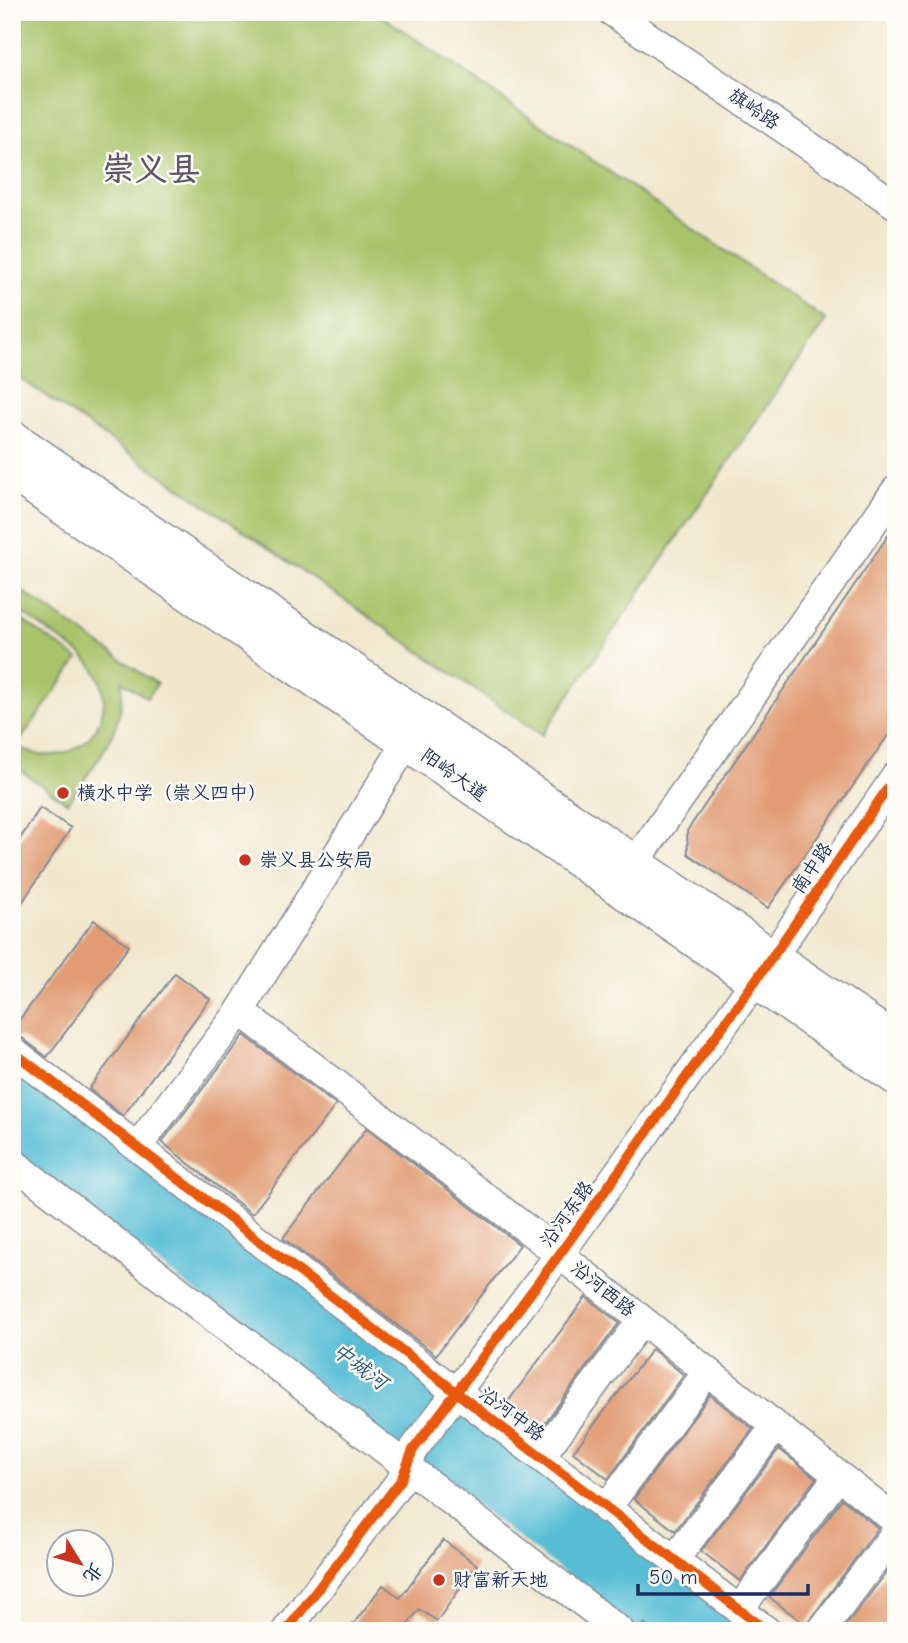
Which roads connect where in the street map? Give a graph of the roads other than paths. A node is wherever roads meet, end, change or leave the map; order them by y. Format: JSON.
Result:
{"nodes":[{"id":1,"x":612,"y":12,"type":"edge"},
{"id":2,"x":896,"y":205,"type":"edge"},
{"id":3,"x":12,"y":438,"type":"edge"},
{"id":4,"x":12,"y":472,"type":"edge"},
{"id":5,"x":896,"y":489,"type":"edge"},
{"id":6,"x":407,"y":742,"type":"junction"},
{"id":7,"x":896,"y":776,"type":"edge"},
{"id":8,"x":634,"y":864,"type":"junction"},
{"id":9,"x":764,"y":967,"type":"junction"},
{"id":10,"x":240,"y":1011,"type":"junction"},
{"id":11,"x":896,"y":1042,"type":"edge"},
{"id":12,"x":12,"y":1051,"type":"edge"},
{"id":13,"x":896,"y":1077,"type":"edge"},
{"id":14,"x":138,"y":1146,"type":"junction"},
{"id":15,"x":12,"y":1162,"type":"edge"},
{"id":16,"x":559,"y":1255,"type":"junction"},
{"id":17,"x":642,"y":1320,"type":"junction"},
{"id":18,"x":707,"y":1373,"type":"junction"},
{"id":19,"x":451,"y":1399,"type":"junction"},
{"id":20,"x":775,"y":1427,"type":"junction"},
{"id":21,"x":540,"y":1457,"type":"junction"},
{"id":22,"x":409,"y":1459,"type":"junction"},
{"id":23,"x":838,"y":1476,"type":"junction"},
{"id":24,"x":606,"y":1509,"type":"junction"},
{"id":25,"x":896,"y":1521,"type":"edge"},
{"id":26,"x":896,"y":1532,"type":"edge"},
{"id":27,"x":674,"y":1560,"type":"junction"},
{"id":28,"x":739,"y":1609,"type":"junction"},
{"id":29,"x":286,"y":1631,"type":"edge"},
{"id":30,"x":620,"y":1631,"type":"edge"},
{"id":31,"x":766,"y":1631,"type":"edge"},
{"id":32,"x":821,"y":1631,"type":"edge"}],
"edges":[{"from":1,"to":2,"type":"street","name":"旗岭路"},
{"from":3,"to":8,"type":"main road","name":"阳岭大道"},
{"from":4,"to":6,"type":"main road","name":"阳岭大道"},
{"from":5,"to":8,"type":"street"},
{"from":6,"to":9,"type":"main road","name":"阳岭大道"},
{"from":6,"to":10,"type":"street"},
{"from":7,"to":9,"type":"street","name":"南中路"},
{"from":8,"to":9,"type":"main road","name":"阳岭大道"},
{"from":9,"to":11,"type":"main road","name":"阳岭大道"},
{"from":9,"to":13,"type":"main road","name":"阳岭大道"},
{"from":9,"to":16,"type":"street","name":"沿河东路"},
{"from":10,"to":14,"type":"street"},
{"from":10,"to":16,"type":"street","name":"沿河西路"},
{"from":12,"to":14,"type":"street","name":"沿河中路"},
{"from":14,"to":19,"type":"street","name":"沿河中路"},
{"from":15,"to":22,"type":"street"},
{"from":16,"to":17,"type":"street","name":"沿河西路"},
{"from":16,"to":19,"type":"street","name":"沿河东路"},
{"from":17,"to":18,"type":"street","name":"沿河西路"},
{"from":17,"to":21,"type":"street"},
{"from":18,"to":20,"type":"street","name":"沿河西路"},
{"from":18,"to":24,"type":"street"},
{"from":19,"to":21,"type":"street","name":"沿河中路"},
{"from":19,"to":22,"type":"street","name":"沿河东路"},
{"from":20,"to":23,"type":"street","name":"沿河西路"},
{"from":20,"to":27,"type":"street"},
{"from":21,"to":24,"type":"street","name":"沿河中路"},
{"from":22,"to":29,"type":"street","name":"沿河东路"},
{"from":22,"to":30,"type":"street"},
{"from":23,"to":25,"type":"street","name":"沿河西路"},
{"from":23,"to":28,"type":"street"},
{"from":24,"to":27,"type":"street","name":"沿河中路"},
{"from":26,"to":32,"type":"street"},
{"from":27,"to":28,"type":"street","name":"沿河中路"},
{"from":28,"to":31,"type":"street","name":"沿河中路"}]}
